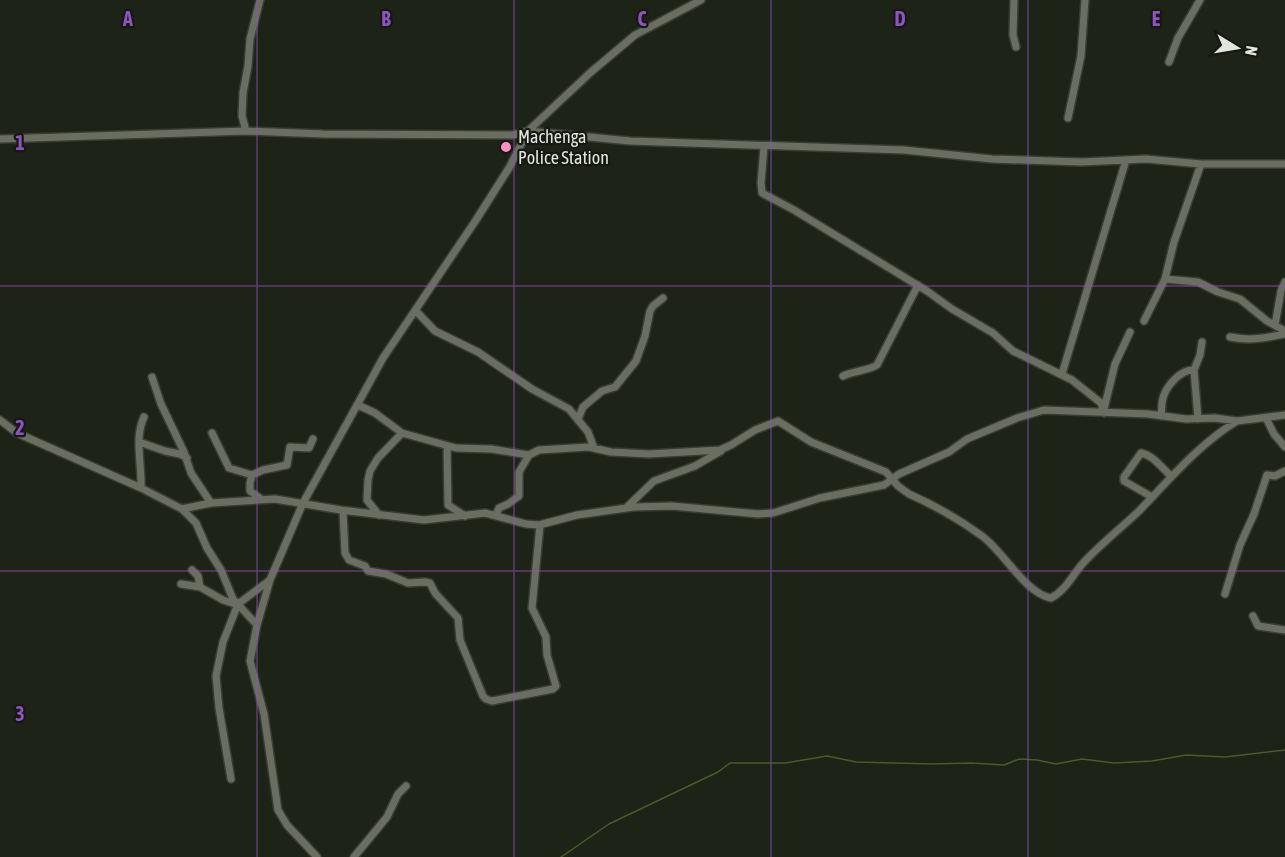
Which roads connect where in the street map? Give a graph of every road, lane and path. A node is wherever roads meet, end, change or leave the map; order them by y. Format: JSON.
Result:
{"nodes":[{"id":1,"x":260,"y":0,"type":"edge"},
{"id":2,"x":701,"y":0,"type":"edge"},
{"id":3,"x":1014,"y":0,"type":"edge"},
{"id":4,"x":1085,"y":0,"type":"edge"},
{"id":5,"x":1200,"y":0,"type":"edge"},
{"id":6,"x":1016,"y":47,"type":"dead end"},
{"id":7,"x":1169,"y":62,"type":"dead end"},
{"id":8,"x":1068,"y":118,"type":"dead end"},
{"id":9,"x":246,"y":131,"type":"junction"},
{"id":10,"x":528,"y":131,"type":"junction"},
{"id":11,"x":0,"y":139,"type":"edge"},
{"id":12,"x":764,"y":147,"type":"junction"},
{"id":13,"x":1126,"y":160,"type":"junction"},
{"id":14,"x":1202,"y":164,"type":"junction"},
{"id":15,"x":1285,"y":164,"type":"edge"},
{"id":16,"x":1165,"y":279,"type":"junction"},
{"id":17,"x":1285,"y":282,"type":"edge"},
{"id":18,"x":918,"y":285,"type":"junction"},
{"id":19,"x":663,"y":298,"type":"dead end"},
{"id":20,"x":416,"y":311,"type":"junction"},
{"id":21,"x":1144,"y":321,"type":"dead end"},
{"id":22,"x":1275,"y":325,"type":"junction"},
{"id":23,"x":1130,"y":332,"type":"dead end"},
{"id":24,"x":1285,"y":333,"type":"edge"},
{"id":25,"x":1230,"y":337,"type":"dead end"},
{"id":26,"x":1202,"y":342,"type":"dead end"},
{"id":27,"x":1194,"y":370,"type":"junction"},
{"id":28,"x":1062,"y":374,"type":"junction"},
{"id":29,"x":843,"y":376,"type":"dead end"},
{"id":30,"x":152,"y":377,"type":"dead end"},
{"id":31,"x":358,"y":405,"type":"junction"},
{"id":32,"x":1104,"y":411,"type":"junction"},
{"id":33,"x":1285,"y":415,"type":"edge"},
{"id":34,"x":1161,"y":416,"type":"junction"},
{"id":35,"x":144,"y":417,"type":"dead end"},
{"id":36,"x":1266,"y":418,"type":"junction"},
{"id":37,"x":578,"y":419,"type":"junction"},
{"id":38,"x":1198,"y":419,"type":"junction"},
{"id":39,"x":0,"y":420,"type":"edge"},
{"id":40,"x":1237,"y":421,"type":"junction"},
{"id":41,"x":212,"y":433,"type":"dead end"},
{"id":42,"x":402,"y":433,"type":"junction"},
{"id":43,"x":313,"y":439,"type":"dead end"},
{"id":44,"x":139,"y":442,"type":"junction"},
{"id":45,"x":447,"y":446,"type":"junction"},
{"id":46,"x":1285,"y":447,"type":"edge"},
{"id":47,"x":594,"y":448,"type":"junction"},
{"id":48,"x":726,"y":448,"type":"junction"},
{"id":49,"x":529,"y":455,"type":"junction"},
{"id":50,"x":186,"y":458,"type":"junction"},
{"id":51,"x":1285,"y":471,"type":"edge"},
{"id":52,"x":252,"y":475,"type":"junction"},
{"id":53,"x":1171,"y":476,"type":"junction"},
{"id":54,"x":893,"y":478,"type":"junction"},
{"id":55,"x":141,"y":488,"type":"junction"},
{"id":56,"x":1152,"y":497,"type":"junction"},
{"id":57,"x":261,"y":499,"type":"junction"},
{"id":58,"x":303,"y":503,"type":"junction"},
{"id":59,"x":208,"y":504,"type":"junction"},
{"id":60,"x":627,"y":507,"type":"junction"},
{"id":61,"x":182,"y":509,"type":"junction"},
{"id":62,"x":343,"y":511,"type":"junction"},
{"id":63,"x":379,"y":515,"type":"junction"},
{"id":64,"x":496,"y":515,"type":"junction"},
{"id":65,"x":465,"y":516,"type":"junction"},
{"id":66,"x":196,"y":523,"type":"junction"},
{"id":67,"x":540,"y":525,"type":"junction"},
{"id":68,"x":192,"y":570,"type":"dead end"},
{"id":69,"x":270,"y":580,"type":"junction"},
{"id":70,"x":181,"y":584,"type":"dead end"},
{"id":71,"x":200,"y":587,"type":"junction"},
{"id":72,"x":1225,"y":594,"type":"dead end"},
{"id":73,"x":238,"y":604,"type":"junction"},
{"id":74,"x":1253,"y":616,"type":"dead end"},
{"id":75,"x":257,"y":625,"type":"junction"},
{"id":76,"x":1285,"y":630,"type":"edge"},
{"id":77,"x":231,"y":779,"type":"dead end"},
{"id":78,"x":406,"y":786,"type":"dead end"},
{"id":79,"x":317,"y":857,"type":"edge"},
{"id":80,"x":354,"y":857,"type":"edge"}],
"edges":[{"from":1,"to":9,"type":"street"},
{"from":2,"to":10,"type":"street"},
{"from":3,"to":6,"type":"street"},
{"from":4,"to":8,"type":"street"},
{"from":5,"to":7,"type":"street"},
{"from":9,"to":10,"type":"street"},
{"from":9,"to":11,"type":"street"},
{"from":10,"to":12,"type":"street"},
{"from":10,"to":20,"type":"street"},
{"from":12,"to":13,"type":"street"},
{"from":12,"to":18,"type":"street"},
{"from":13,"to":14,"type":"street"},
{"from":13,"to":28,"type":"street"},
{"from":14,"to":15,"type":"street"},
{"from":14,"to":16,"type":"street"},
{"from":16,"to":21,"type":"street"},
{"from":16,"to":22,"type":"street"},
{"from":17,"to":22,"type":"street"},
{"from":18,"to":28,"type":"street"},
{"from":18,"to":29,"type":"street"},
{"from":19,"to":37,"type":"street"},
{"from":20,"to":31,"type":"street"},
{"from":20,"to":37,"type":"street"},
{"from":22,"to":24,"type":"street"},
{"from":23,"to":32,"type":"street"},
{"from":24,"to":25,"type":"street"},
{"from":26,"to":27,"type":"street"},
{"from":27,"to":34,"type":"street"},
{"from":27,"to":38,"type":"street"},
{"from":28,"to":32,"type":"street"},
{"from":30,"to":50,"type":"street"},
{"from":31,"to":42,"type":"street"},
{"from":31,"to":58,"type":"street"},
{"from":32,"to":34,"type":"street"},
{"from":32,"to":54,"type":"street"},
{"from":33,"to":36,"type":"street"},
{"from":34,"to":38,"type":"street"},
{"from":35,"to":44,"type":"street"},
{"from":36,"to":40,"type":"street"},
{"from":36,"to":46,"type":"street"},
{"from":37,"to":47,"type":"street"},
{"from":38,"to":40,"type":"street"},
{"from":39,"to":55,"type":"street"},
{"from":40,"to":53,"type":"street"},
{"from":41,"to":52,"type":"street"},
{"from":42,"to":45,"type":"street"},
{"from":42,"to":63,"type":"street"},
{"from":43,"to":52,"type":"street"},
{"from":44,"to":50,"type":"street"},
{"from":44,"to":55,"type":"street"},
{"from":45,"to":49,"type":"street"},
{"from":45,"to":65,"type":"street"},
{"from":47,"to":48,"type":"street"},
{"from":47,"to":49,"type":"street"},
{"from":48,"to":54,"type":"street"},
{"from":48,"to":60,"type":"street"},
{"from":49,"to":64,"type":"street"},
{"from":50,"to":59,"type":"street"},
{"from":51,"to":72,"type":"street"},
{"from":52,"to":57,"type":"street"},
{"from":53,"to":56,"type":"street"},
{"from":53,"to":56,"type":"street"},
{"from":54,"to":56,"type":"street"},
{"from":54,"to":60,"type":"street"},
{"from":55,"to":61,"type":"street"},
{"from":57,"to":58,"type":"street"},
{"from":57,"to":59,"type":"street"},
{"from":58,"to":62,"type":"street"},
{"from":58,"to":69,"type":"street"},
{"from":59,"to":61,"type":"street"},
{"from":59,"to":66,"type":"street"},
{"from":60,"to":67,"type":"street"},
{"from":61,"to":66,"type":"street"},
{"from":62,"to":63,"type":"street"},
{"from":62,"to":67,"type":"street"},
{"from":63,"to":65,"type":"street"},
{"from":64,"to":65,"type":"street"},
{"from":64,"to":67,"type":"street"},
{"from":66,"to":73,"type":"street"},
{"from":68,"to":71,"type":"street"},
{"from":69,"to":73,"type":"street"},
{"from":69,"to":75,"type":"street"},
{"from":70,"to":71,"type":"street"},
{"from":71,"to":73,"type":"street"},
{"from":73,"to":75,"type":"street"},
{"from":73,"to":77,"type":"street"},
{"from":74,"to":76,"type":"street"},
{"from":75,"to":79,"type":"street"},
{"from":78,"to":80,"type":"street"}]}
